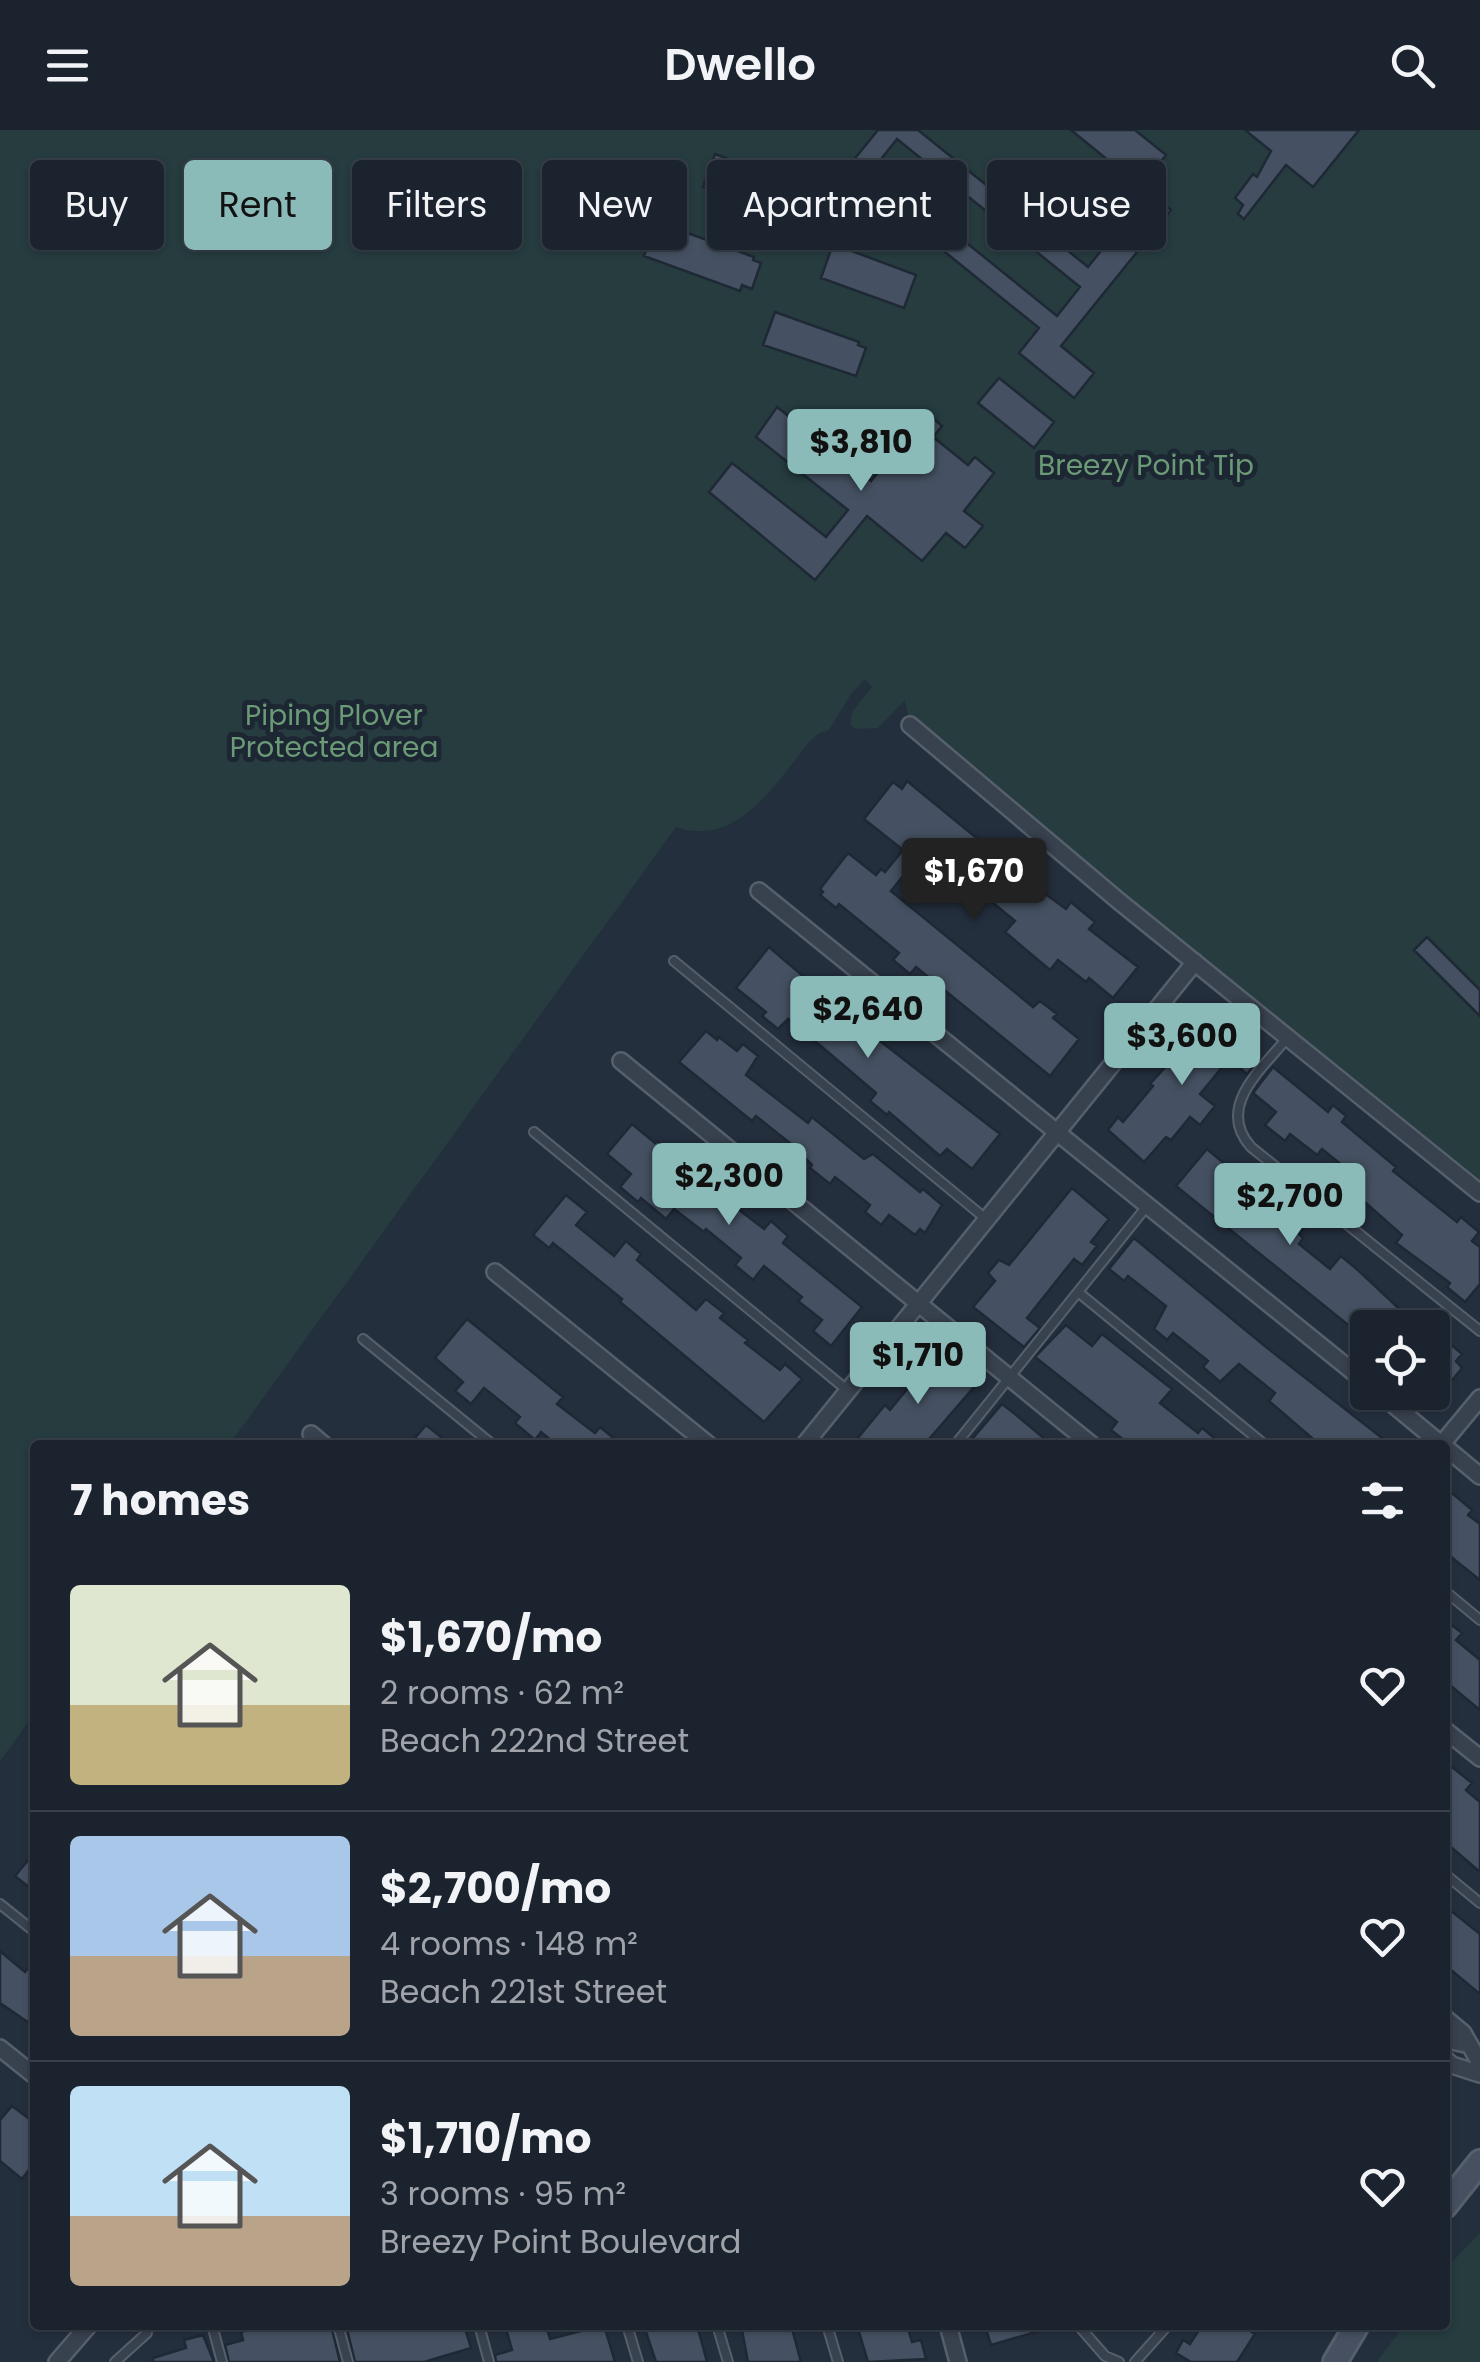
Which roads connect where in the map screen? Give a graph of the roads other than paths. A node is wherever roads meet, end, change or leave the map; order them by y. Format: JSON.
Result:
{"nodes":[{"id":1,"x":910,"y":726,"type":"dead end"},
{"id":2,"x":759,"y":891,"type":"dead end"},
{"id":3,"x":674,"y":960,"type":"dead end"},
{"id":4,"x":1195,"y":962,"type":"junction"},
{"id":5,"x":1288,"y":1037,"type":"junction"},
{"id":6,"x":621,"y":1061,"type":"dead end"},
{"id":7,"x":534,"y":1132,"type":"dead end"},
{"id":8,"x":1057,"y":1133,"type":"junction"},
{"id":9,"x":1480,"y":1193,"type":"edge"},
{"id":10,"x":1147,"y":1206,"type":"junction"},
{"id":11,"x":987,"y":1220,"type":"junction"},
{"id":12,"x":495,"y":1272,"type":"dead end"},
{"id":13,"x":1078,"y":1292,"type":"junction"},
{"id":14,"x":918,"y":1304,"type":"junction"},
{"id":15,"x":1480,"y":1330,"type":"edge"},
{"id":16,"x":363,"y":1339,"type":"dead end"},
{"id":17,"x":1350,"y":1370,"type":"edge"},
{"id":18,"x":1009,"y":1378,"type":"junction"},
{"id":19,"x":848,"y":1391,"type":"junction"},
{"id":20,"x":1480,"y":1398,"type":"edge"},
{"id":21,"x":1400,"y":1410,"type":"edge"},
{"id":22,"x":487,"y":1440,"type":"edge"},
{"id":23,"x":703,"y":1440,"type":"edge"},
{"id":24,"x":808,"y":1440,"type":"edge"},
{"id":25,"x":959,"y":1440,"type":"edge"},
{"id":26,"x":1086,"y":1440,"type":"edge"},
{"id":27,"x":1259,"y":1440,"type":"edge"},
{"id":28,"x":1437,"y":1440,"type":"edge"},
{"id":29,"x":1447,"y":1440,"type":"edge"},
{"id":30,"x":1450,"y":1451,"type":"edge"},
{"id":31,"x":1480,"y":1476,"type":"edge"},
{"id":32,"x":1450,"y":1596,"type":"edge"},
{"id":33,"x":1480,"y":1620,"type":"edge"},
{"id":34,"x":1450,"y":1734,"type":"edge"},
{"id":35,"x":1480,"y":1758,"type":"edge"},
{"id":36,"x":1450,"y":1878,"type":"edge"},
{"id":37,"x":1480,"y":1902,"type":"edge"},
{"id":38,"x":0,"y":1904,"type":"edge"},
{"id":39,"x":30,"y":1928,"type":"edge"},
{"id":40,"x":1450,"y":2022,"type":"edge"},
{"id":41,"x":1450,"y":2037,"type":"edge"},
{"id":42,"x":1470,"y":2045,"type":"junction"},
{"id":43,"x":0,"y":2048,"type":"edge"},
{"id":44,"x":1450,"y":2063,"type":"edge"},
{"id":45,"x":1480,"y":2063,"type":"edge"},
{"id":46,"x":30,"y":2072,"type":"edge"},
{"id":47,"x":1480,"y":2074,"type":"edge"},
{"id":48,"x":1480,"y":2162,"type":"edge"},
{"id":49,"x":1450,"y":2200,"type":"edge"},
{"id":50,"x":85,"y":2330,"type":"edge"},
{"id":51,"x":213,"y":2330,"type":"edge"},
{"id":52,"x":339,"y":2330,"type":"edge"},
{"id":53,"x":480,"y":2330,"type":"edge"},
{"id":54,"x":628,"y":2330,"type":"edge"},
{"id":55,"x":718,"y":2330,"type":"edge"},
{"id":56,"x":828,"y":2330,"type":"edge"},
{"id":57,"x":949,"y":2330,"type":"edge"},
{"id":58,"x":1082,"y":2330,"type":"edge"},
{"id":59,"x":1164,"y":2330,"type":"edge"},
{"id":60,"x":1354,"y":2330,"type":"edge"},
{"id":61,"x":147,"y":2333,"type":"dead end"},
{"id":62,"x":57,"y":2362,"type":"edge"},
{"id":63,"x":115,"y":2362,"type":"edge"},
{"id":64,"x":222,"y":2362,"type":"edge"},
{"id":65,"x":348,"y":2362,"type":"edge"},
{"id":66,"x":489,"y":2362,"type":"edge"},
{"id":67,"x":638,"y":2362,"type":"edge"},
{"id":68,"x":728,"y":2362,"type":"edge"},
{"id":69,"x":838,"y":2362,"type":"edge"},
{"id":70,"x":958,"y":2362,"type":"edge"},
{"id":71,"x":1120,"y":2362,"type":"edge"},
{"id":72,"x":1135,"y":2362,"type":"edge"},
{"id":73,"x":1335,"y":2362,"type":"edge"}],
"edges":[{"from":1,"to":4,"type":"street"},
{"from":2,"to":8,"type":"street"},
{"from":3,"to":11,"type":"lane"},
{"from":4,"to":5,"type":"street"},
{"from":4,"to":8,"type":"street"},
{"from":5,"to":9,"type":"street"},
{"from":5,"to":15,"type":"lane"},
{"from":6,"to":14,"type":"street"},
{"from":7,"to":19,"type":"lane"},
{"from":8,"to":10,"type":"street"},
{"from":8,"to":11,"type":"street"},
{"from":10,"to":13,"type":"lane"},
{"from":10,"to":17,"type":"street"},
{"from":11,"to":14,"type":"street"},
{"from":12,"to":23,"type":"street"},
{"from":13,"to":18,"type":"lane"},
{"from":13,"to":27,"type":"lane"},
{"from":14,"to":18,"type":"street"},
{"from":14,"to":19,"type":"street"},
{"from":16,"to":22,"type":"lane"},
{"from":18,"to":25,"type":"lane"},
{"from":18,"to":26,"type":"street"},
{"from":19,"to":24,"type":"street"},
{"from":20,"to":29,"type":"street"},
{"from":21,"to":28,"type":"street"},
{"from":30,"to":31,"type":"street"},
{"from":32,"to":33,"type":"lane"},
{"from":34,"to":35,"type":"street"},
{"from":36,"to":37,"type":"lane"},
{"from":38,"to":39,"type":"lane"},
{"from":40,"to":42,"type":"street"},
{"from":41,"to":42,"type":"street"},
{"from":42,"to":45,"type":"street"},
{"from":43,"to":46,"type":"street"},
{"from":44,"to":47,"type":"street"},
{"from":48,"to":49,"type":"street"},
{"from":50,"to":62,"type":"street"},
{"from":51,"to":64,"type":"lane"},
{"from":52,"to":65,"type":"lane"},
{"from":53,"to":66,"type":"lane"},
{"from":54,"to":67,"type":"lane"},
{"from":55,"to":68,"type":"lane"},
{"from":56,"to":69,"type":"lane"},
{"from":57,"to":70,"type":"street"},
{"from":58,"to":71,"type":"lane"},
{"from":59,"to":72,"type":"lane"},
{"from":60,"to":73,"type":"street"},
{"from":61,"to":63,"type":"lane"}]}
